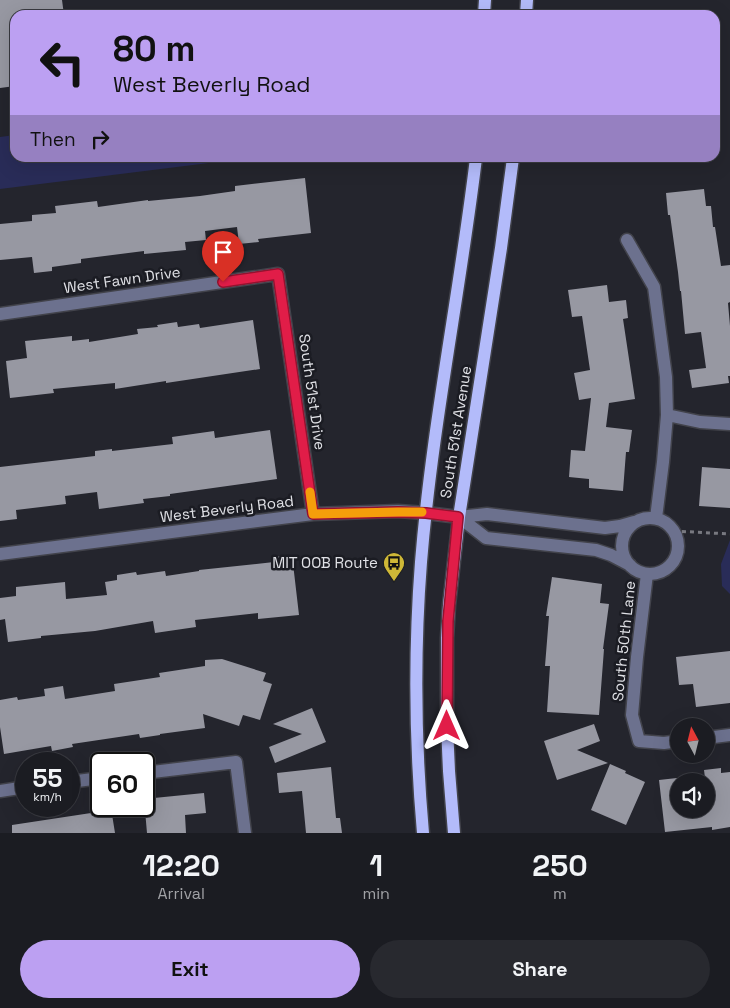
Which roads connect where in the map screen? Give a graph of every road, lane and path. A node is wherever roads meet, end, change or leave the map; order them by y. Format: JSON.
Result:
{"nodes":[{"id":1,"x":475,"y":162,"type":"edge"},
{"id":2,"x":512,"y":162,"type":"edge"},
{"id":3,"x":627,"y":240,"type":"dead end"},
{"id":4,"x":278,"y":274,"type":"joint"},
{"id":5,"x":0,"y":314,"type":"edge"},
{"id":6,"x":667,"y":415,"type":"junction"},
{"id":7,"x":730,"y":424,"type":"edge"},
{"id":8,"x":426,"y":513,"type":"junction"},
{"id":9,"x":313,"y":514,"type":"junction"},
{"id":10,"x":458,"y":517,"type":"junction"},
{"id":11,"x":656,"y":518,"type":"junction"},
{"id":12,"x":634,"y":522,"type":"junction"},
{"id":13,"x":674,"y":531,"type":"junction"},
{"id":14,"x":730,"y":534,"type":"edge"},
{"id":15,"x":0,"y":554,"type":"edge"},
{"id":16,"x":630,"y":565,"type":"junction"},
{"id":17,"x":647,"y":574,"type":"junction"},
{"id":18,"x":730,"y":735,"type":"edge"},
{"id":19,"x":715,"y":737,"type":"edge"},
{"id":20,"x":670,"y":742,"type":"edge"},
{"id":21,"x":155,"y":772,"type":"edge"},
{"id":22,"x":15,"y":789,"type":"edge"},
{"id":23,"x":0,"y":791,"type":"edge"},
{"id":24,"x":245,"y":833,"type":"edge"},
{"id":25,"x":423,"y":833,"type":"edge"},
{"id":26,"x":454,"y":833,"type":"edge"}],
"edges":[{"from":1,"to":8,"type":"main road","name":"South 51st Avenue"},
{"from":2,"to":10,"type":"main road","name":"South 51st Avenue"},
{"from":3,"to":6,"type":"street"},
{"from":4,"to":5,"type":"street","name":"West Fawn Drive"},
{"from":4,"to":9,"type":"street","name":"South 51st Drive"},
{"from":6,"to":7,"type":"street"},
{"from":6,"to":11,"type":"street"},
{"from":8,"to":9,"type":"street","name":"West Beverly Road"},
{"from":8,"to":10,"type":"street","name":"West Beverly Road"},
{"from":8,"to":25,"type":"main road","name":"South 51st Avenue"},
{"from":9,"to":15,"type":"street","name":"West Beverly Road"},
{"from":10,"to":12,"type":"street","name":"West Beverly Road"},
{"from":10,"to":16,"type":"street","name":"West Beverly Road"},
{"from":10,"to":26,"type":"main road","name":"South 51st Avenue"},
{"from":11,"to":12,"type":"street"},
{"from":11,"to":13,"type":"street"},
{"from":12,"to":16,"type":"street","name":"South 50th Lane"},
{"from":13,"to":14,"type":"path"},
{"from":13,"to":17,"type":"street","name":"South 50th Lane"},
{"from":16,"to":17,"type":"street","name":"South 50th Lane"},
{"from":17,"to":20,"type":"street","name":"South 50th Lane"},
{"from":18,"to":19,"type":"street"},
{"from":21,"to":24,"type":"street"},
{"from":22,"to":23,"type":"street"}]}
